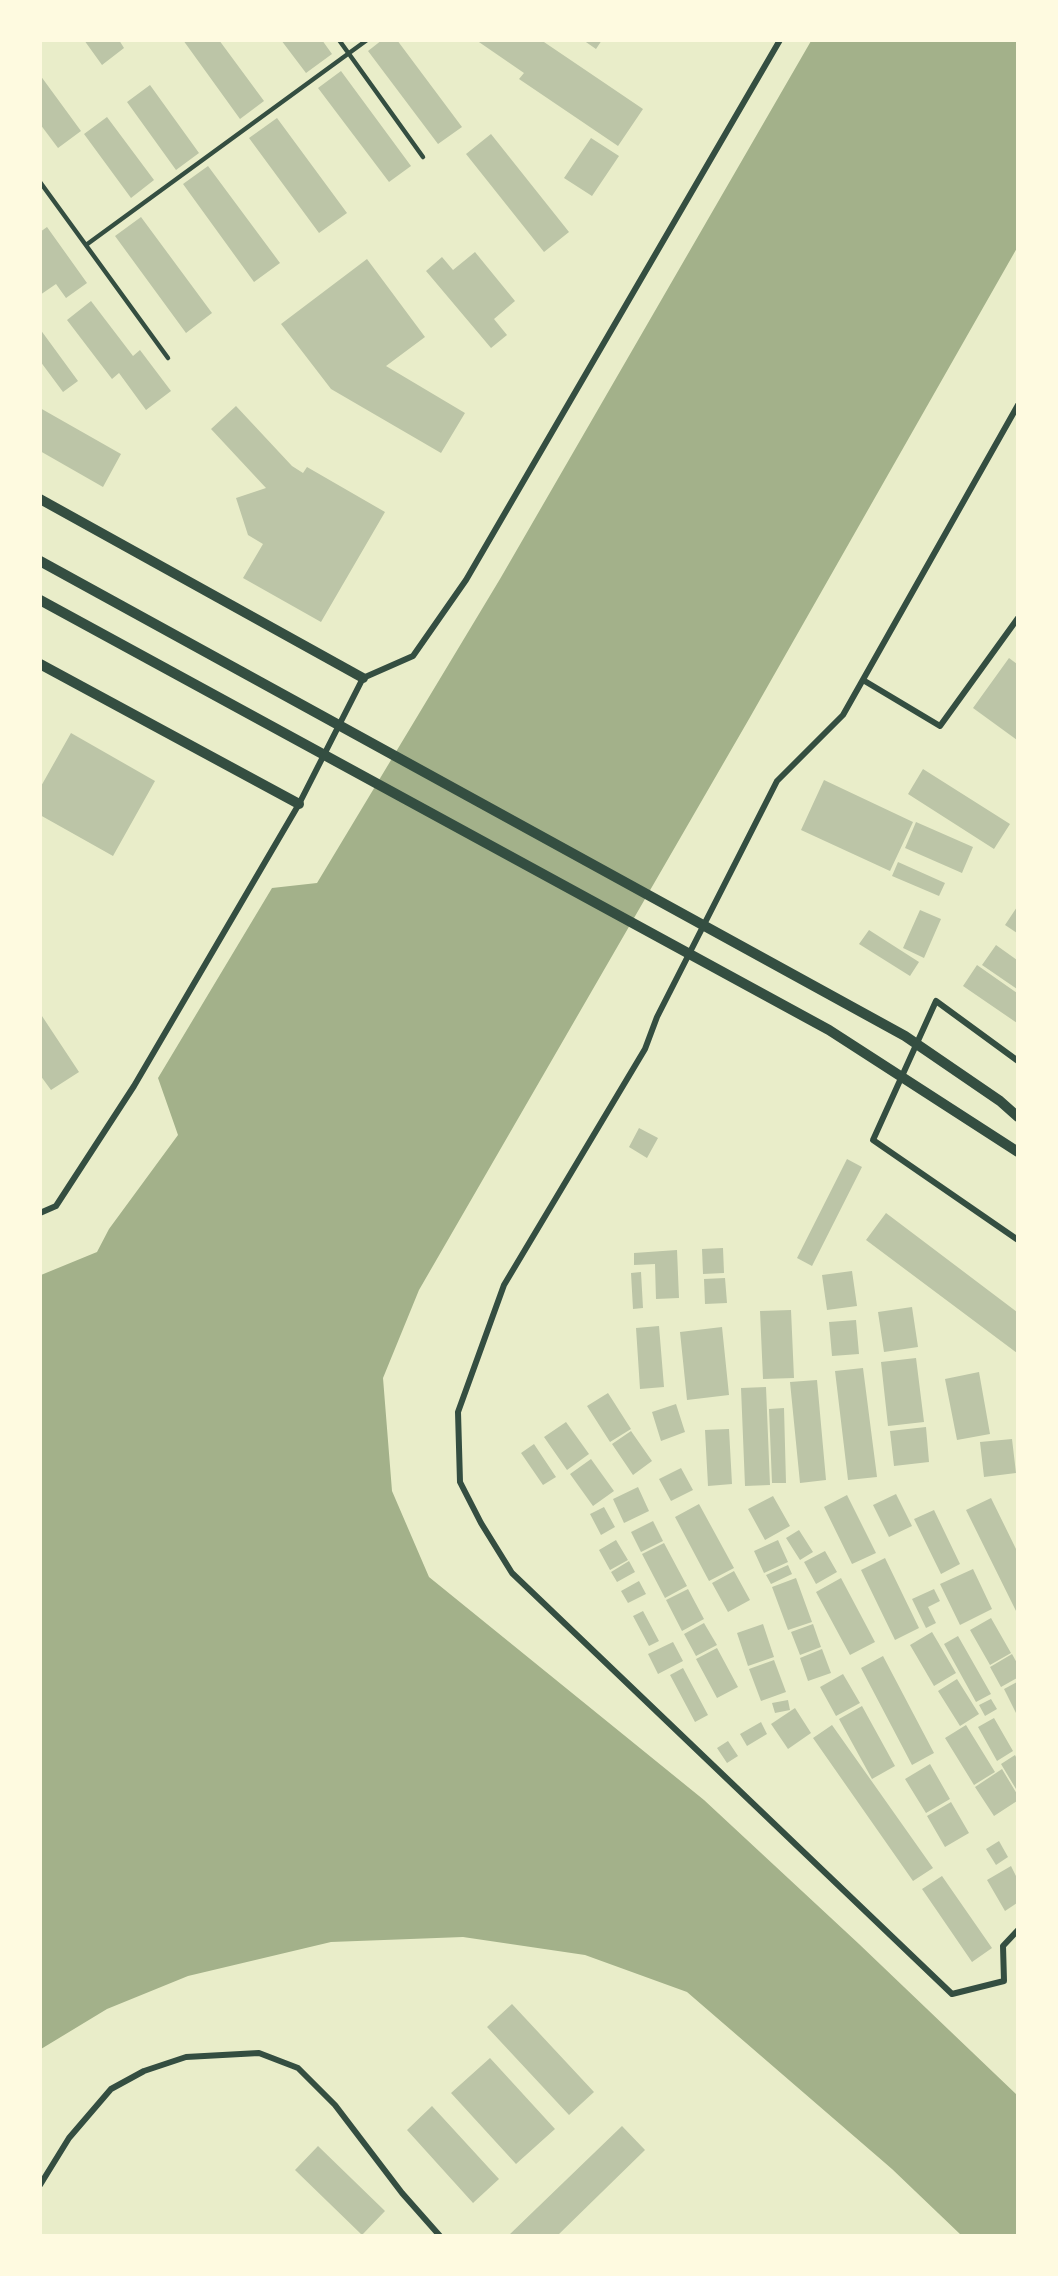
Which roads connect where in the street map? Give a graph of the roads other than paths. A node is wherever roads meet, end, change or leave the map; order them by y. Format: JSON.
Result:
{"nodes":[{"id":1,"x":339,"y":40,"type":"edge"},
{"id":2,"x":367,"y":40,"type":"edge"},
{"id":3,"x":780,"y":40,"type":"edge"},
{"id":4,"x":349,"y":55,"type":"junction"},
{"id":5,"x":423,"y":157,"type":"dead end"},
{"id":6,"x":40,"y":182,"type":"edge"},
{"id":7,"x":86,"y":245,"type":"junction"},
{"id":8,"x":168,"y":358,"type":"dead end"},
{"id":9,"x":1017,"y":405,"type":"edge"},
{"id":10,"x":40,"y":499,"type":"edge"},
{"id":11,"x":40,"y":561,"type":"edge"},
{"id":12,"x":40,"y":600,"type":"edge"},
{"id":13,"x":1017,"y":618,"type":"edge"},
{"id":14,"x":40,"y":664,"type":"edge"},
{"id":15,"x":363,"y":678,"type":"junction"},
{"id":16,"x":863,"y":680,"type":"junction"},
{"id":17,"x":299,"y":804,"type":"junction"},
{"id":18,"x":1017,"y":1060,"type":"edge"},
{"id":19,"x":1017,"y":1117,"type":"edge"},
{"id":20,"x":1017,"y":1152,"type":"edge"},
{"id":21,"x":40,"y":1213,"type":"edge"},
{"id":22,"x":1017,"y":1240,"type":"edge"},
{"id":23,"x":1017,"y":1930,"type":"edge"},
{"id":24,"x":40,"y":2184,"type":"edge"},
{"id":25,"x":440,"y":2235,"type":"edge"}],
"edges":[{"from":1,"to":4,"type":"lane"},
{"from":2,"to":4,"type":"lane"},
{"from":3,"to":15,"type":"street"},
{"from":4,"to":5,"type":"lane"},
{"from":4,"to":7,"type":"lane"},
{"from":6,"to":7,"type":"lane"},
{"from":7,"to":8,"type":"lane"},
{"from":9,"to":16,"type":"street"},
{"from":10,"to":15,"type":"street"},
{"from":11,"to":19,"type":"street"},
{"from":12,"to":20,"type":"street"},
{"from":13,"to":16,"type":"street"},
{"from":14,"to":17,"type":"street"},
{"from":15,"to":17,"type":"street"},
{"from":16,"to":23,"type":"street"},
{"from":17,"to":21,"type":"street"},
{"from":18,"to":22,"type":"street"},
{"from":24,"to":25,"type":"street"}]}
